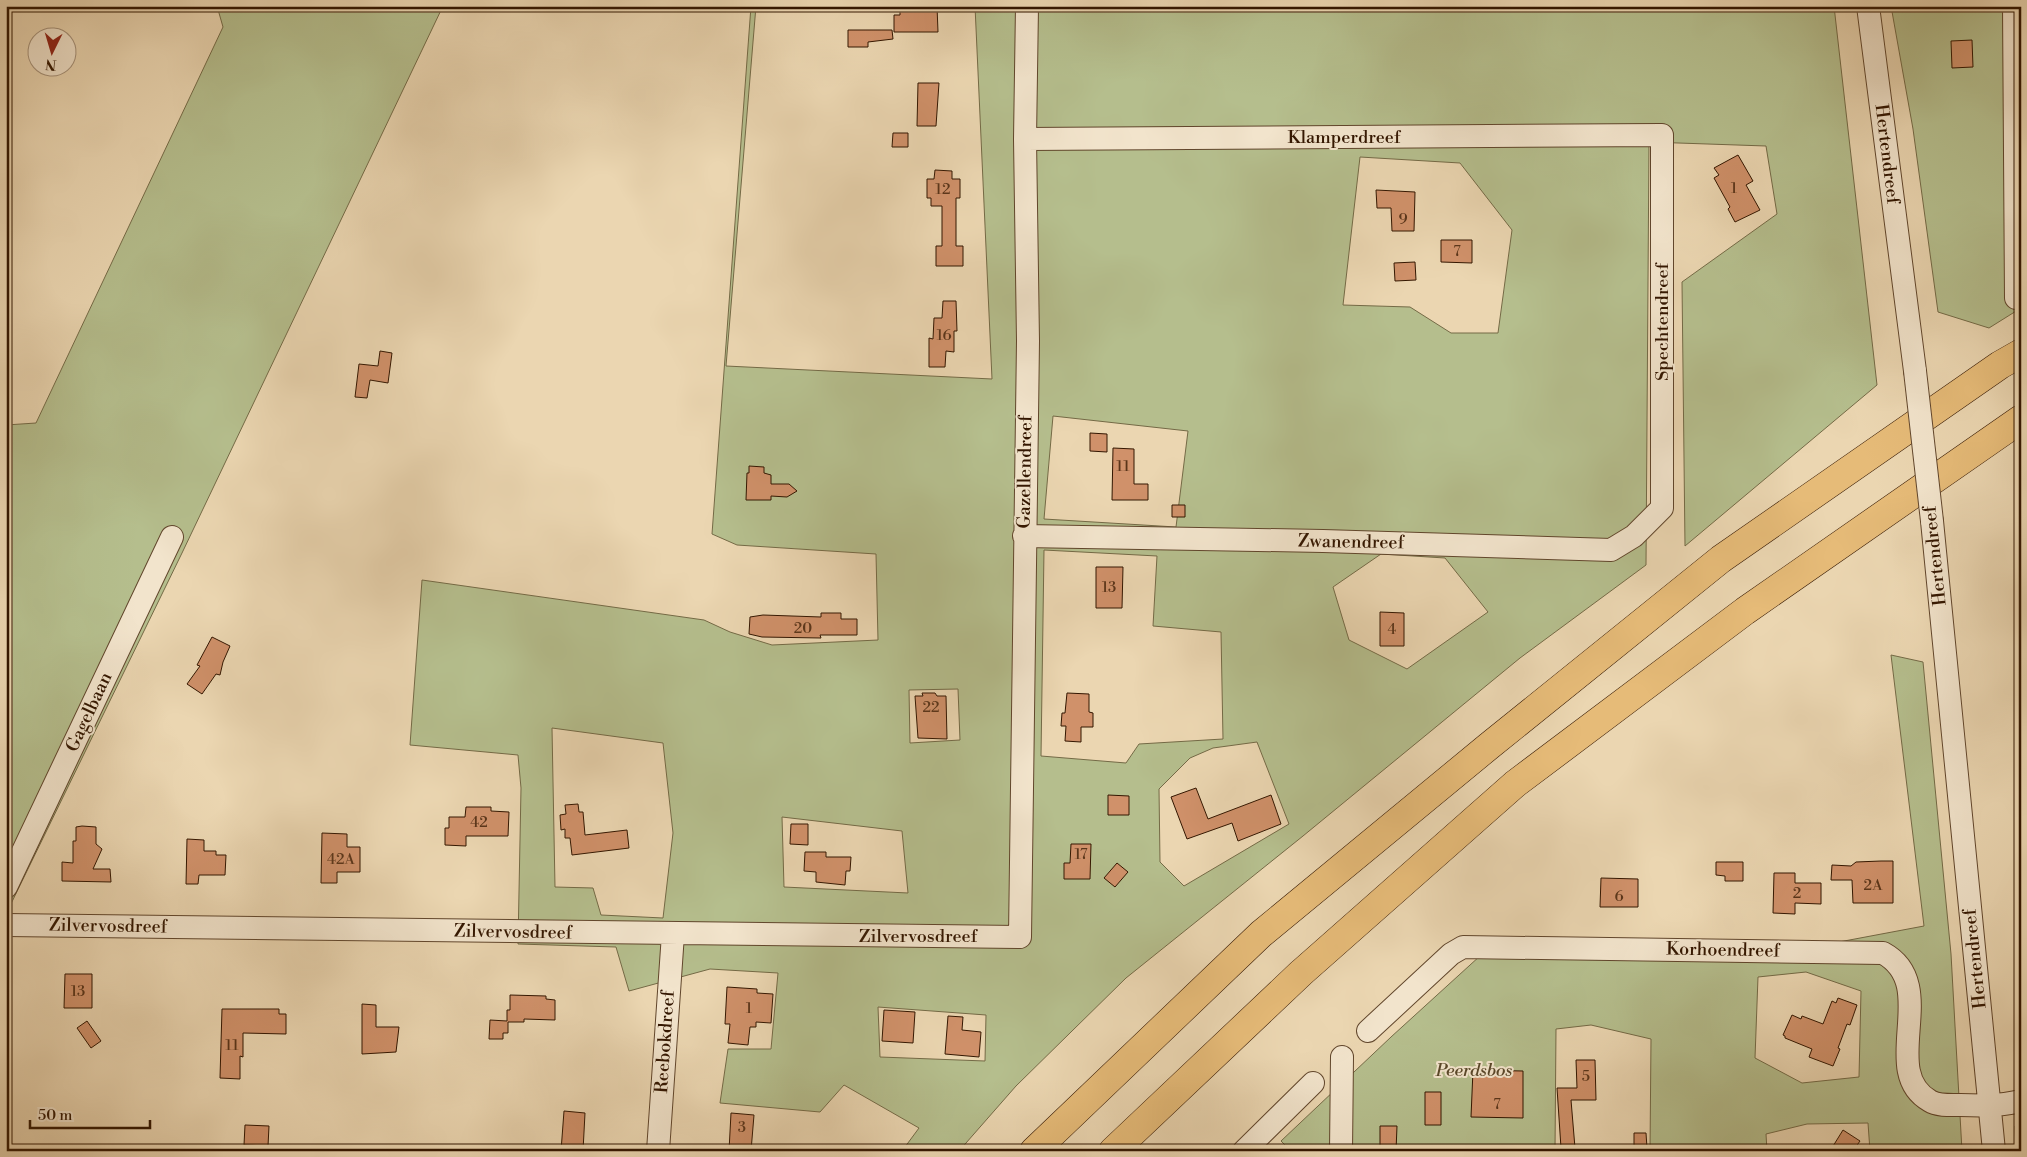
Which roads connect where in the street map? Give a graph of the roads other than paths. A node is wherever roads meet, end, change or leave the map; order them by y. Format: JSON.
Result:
{"nodes":[{"id":1,"x":1027,"y":6,"type":"edge"},
{"id":2,"x":1868,"y":6,"type":"edge"},
{"id":3,"x":2014,"y":6,"type":"edge"},
{"id":4,"x":1662,"y":135,"type":"joint"},
{"id":5,"x":1025,"y":139,"type":"junction"},
{"id":6,"x":2016,"y":298,"type":"dead end"},
{"id":7,"x":2021,"y":353,"type":"edge"},
{"id":8,"x":2021,"y":419,"type":"edge"},
{"id":9,"x":1662,"y":508,"type":"joint"},
{"id":10,"x":172,"y":536,"type":"dead end"},
{"id":11,"x":1024,"y":536,"type":"junction"},
{"id":12,"x":6,"y":887,"type":"edge"},
{"id":13,"x":6,"y":925,"type":"edge"},
{"id":14,"x":672,"y":934,"type":"junction"},
{"id":15,"x":1020,"y":937,"type":"joint"},
{"id":16,"x":1368,"y":1031,"type":"dead end"},
{"id":17,"x":1342,"y":1057,"type":"dead end"},
{"id":18,"x":1313,"y":1083,"type":"dead end"},
{"id":19,"x":2021,"y":1101,"type":"edge"},
{"id":20,"x":1990,"y":1107,"type":"junction"},
{"id":21,"x":658,"y":1151,"type":"edge"},
{"id":22,"x":1034,"y":1151,"type":"edge"},
{"id":23,"x":1113,"y":1151,"type":"edge"},
{"id":24,"x":1244,"y":1151,"type":"edge"},
{"id":25,"x":1341,"y":1151,"type":"edge"},
{"id":26,"x":1994,"y":1151,"type":"edge"}],
"edges":[{"from":1,"to":5,"type":"street","name":"Gazellendreef"},
{"from":2,"to":20,"type":"street","name":"Hertendreef","bridge":true},
{"from":3,"to":6,"type":"street"},
{"from":4,"to":5,"type":"street","name":"Klamperdreef"},
{"from":4,"to":9,"type":"street","name":"Spechtendreef"},
{"from":5,"to":11,"type":"street","name":"Gazellendreef"},
{"from":7,"to":22,"type":"highway"},
{"from":8,"to":23,"type":"highway"},
{"from":9,"to":11,"type":"street","name":"Zwanendreef"},
{"from":10,"to":12,"type":"street","name":"Gagelbaan"},
{"from":11,"to":15,"type":"street","name":"Gazellendreef"},
{"from":13,"to":14,"type":"street","name":"Zilvervosdreef"},
{"from":14,"to":15,"type":"street","name":"Zilvervosdreef"},
{"from":14,"to":21,"type":"street","name":"Reebokdreef"},
{"from":16,"to":20,"type":"street","name":"Korhoendreef"},
{"from":17,"to":25,"type":"street"},
{"from":18,"to":24,"type":"street"},
{"from":19,"to":20,"type":"street"},
{"from":20,"to":26,"type":"street","name":"Hertendreef"}]}
